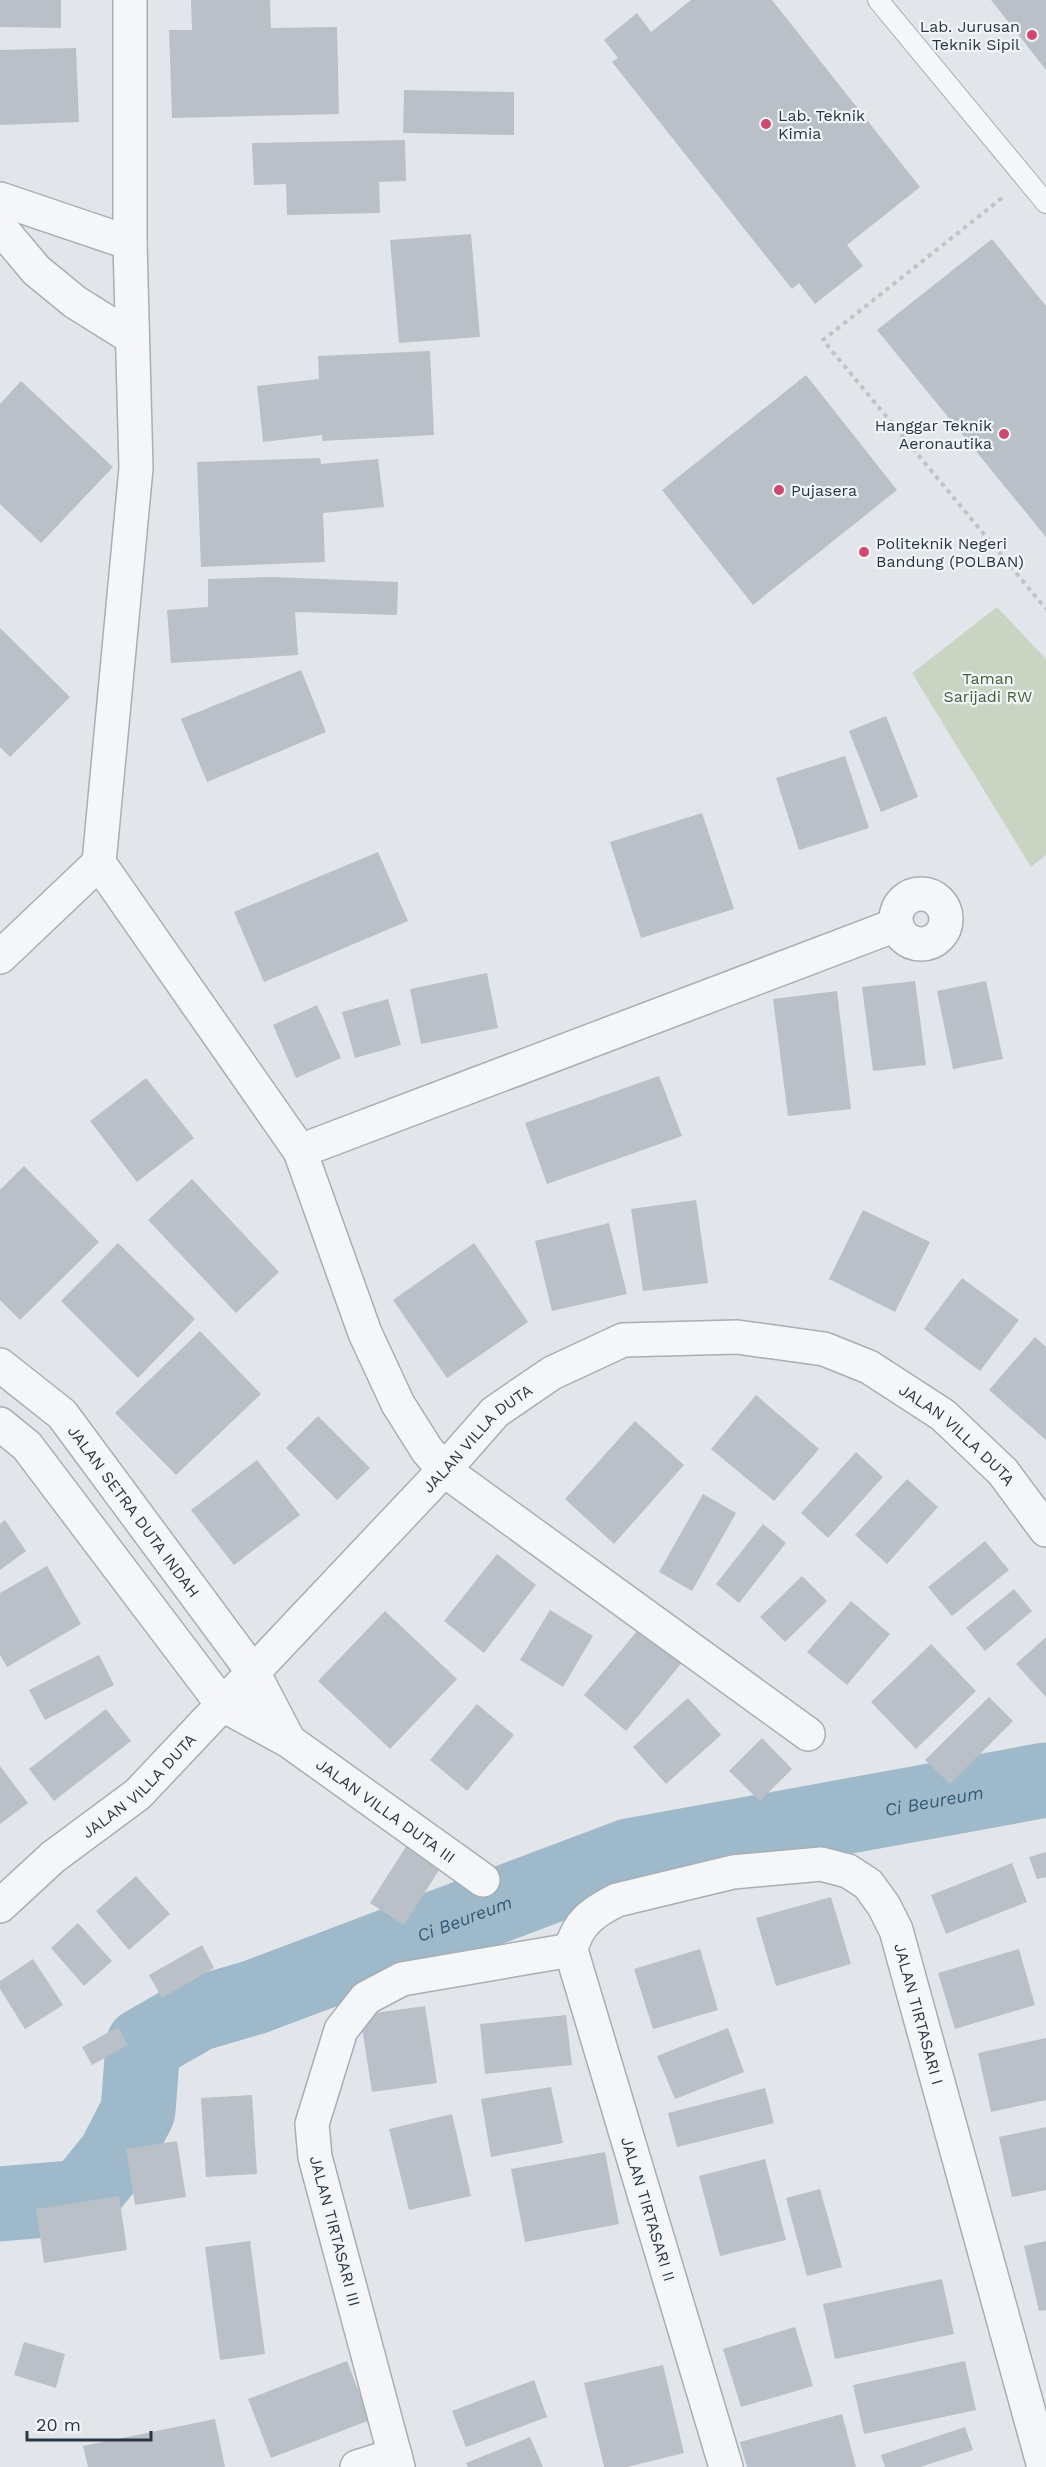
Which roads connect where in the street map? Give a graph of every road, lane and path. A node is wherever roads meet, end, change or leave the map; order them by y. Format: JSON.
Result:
{"nodes":[{"id":1,"x":130,"y":0,"type":"edge"},
{"id":2,"x":878,"y":0,"type":"edge"},
{"id":3,"x":1026,"y":179,"type":"junction"},
{"id":4,"x":0,"y":199,"type":"edge"},
{"id":5,"x":1046,"y":203,"type":"edge"},
{"id":6,"x":0,"y":227,"type":"edge"},
{"id":7,"x":130,"y":243,"type":"junction"},
{"id":8,"x":131,"y":338,"type":"junction"},
{"id":9,"x":1046,"y":609,"type":"edge"},
{"id":10,"x":99,"y":863,"type":"junction"},
{"id":11,"x":896,"y":925,"type":"dead end"},
{"id":12,"x":0,"y":957,"type":"edge"},
{"id":13,"x":300,"y":1151,"type":"junction"},
{"id":14,"x":0,"y":1365,"type":"edge"},
{"id":15,"x":0,"y":1424,"type":"edge"},
{"id":16,"x":444,"y":1470,"type":"junction"},
{"id":17,"x":1046,"y":1530,"type":"edge"},
{"id":18,"x":253,"y":1672,"type":"junction"},
{"id":19,"x":223,"y":1705,"type":"junction"},
{"id":20,"x":808,"y":1734,"type":"dead end"},
{"id":21,"x":289,"y":1741,"type":"junction"},
{"id":22,"x":483,"y":1880,"type":"dead end"},
{"id":23,"x":0,"y":1906,"type":"edge"},
{"id":24,"x":571,"y":1950,"type":"junction"},
{"id":25,"x":397,"y":2461,"type":"edge"},
{"id":26,"x":357,"y":2467,"type":"edge"},
{"id":27,"x":726,"y":2467,"type":"edge"},
{"id":28,"x":1044,"y":2467,"type":"edge"}],
"edges":[{"from":1,"to":7,"type":"street"},
{"from":2,"to":3,"type":"lane"},
{"from":3,"to":5,"type":"lane"},
{"from":3,"to":9,"type":"path"},
{"from":4,"to":7,"type":"street"},
{"from":6,"to":8,"type":"street"},
{"from":7,"to":8,"type":"street"},
{"from":8,"to":10,"type":"street"},
{"from":10,"to":12,"type":"street"},
{"from":10,"to":13,"type":"street"},
{"from":11,"to":13,"type":"street"},
{"from":13,"to":16,"type":"street"},
{"from":14,"to":18,"type":"street","name":"JALAN SETRA DUTA INDAH"},
{"from":15,"to":19,"type":"street"},
{"from":16,"to":17,"type":"street","name":"JALAN VILLA DUTA"},
{"from":16,"to":18,"type":"street","name":"JALAN VILLA DUTA"},
{"from":16,"to":20,"type":"street"},
{"from":18,"to":19,"type":"street","name":"JALAN VILLA DUTA"},
{"from":18,"to":21,"type":"street","name":"JALAN VILLA DUTA III"},
{"from":19,"to":21,"type":"street","name":"JALAN VILLA DUTA III"},
{"from":19,"to":23,"type":"street","name":"JALAN VILLA DUTA"},
{"from":21,"to":22,"type":"street","name":"JALAN VILLA DUTA III"},
{"from":24,"to":25,"type":"street","name":"JALAN TIRTASARI III"},
{"from":24,"to":27,"type":"street","name":"JALAN TIRTASARI II"},
{"from":24,"to":28,"type":"street","name":"JALAN TIRTASARI I"},
{"from":25,"to":26,"type":"street"}]}
